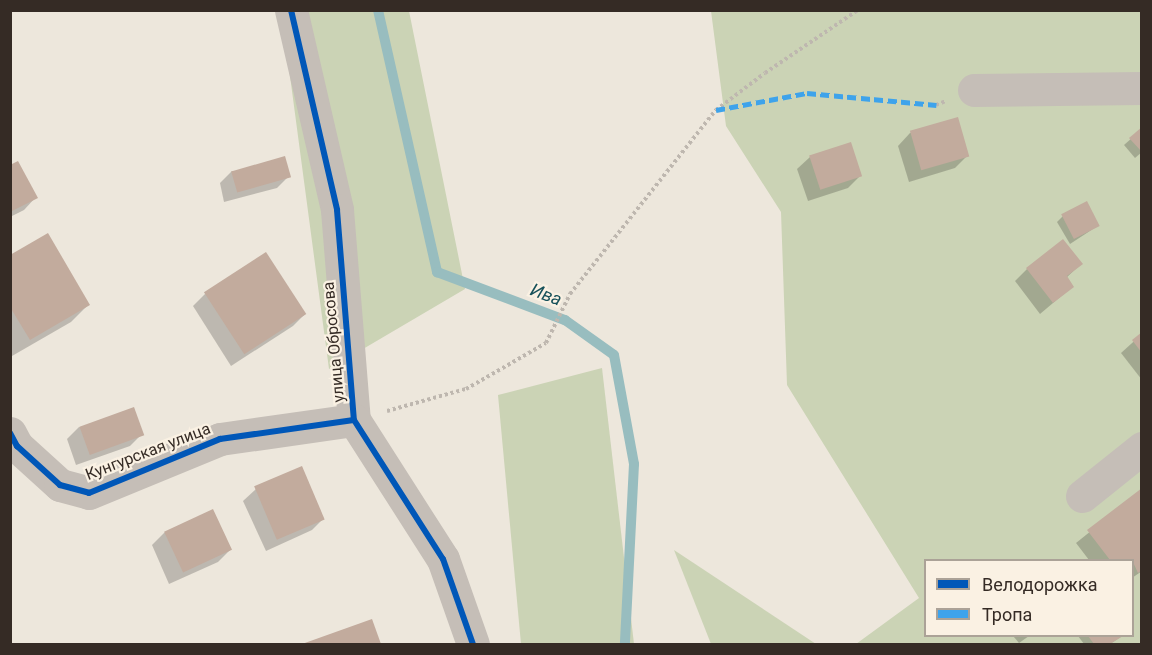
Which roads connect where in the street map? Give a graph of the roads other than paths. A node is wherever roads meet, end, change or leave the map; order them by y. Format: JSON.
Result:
{"nodes":[{"id":1,"x":291,"y":10,"type":"edge"},
{"id":2,"x":1142,"y":88,"type":"edge"},
{"id":3,"x":974,"y":90,"type":"dead end"},
{"id":4,"x":354,"y":420,"type":"junction"},
{"id":5,"x":10,"y":433,"type":"edge"},
{"id":6,"x":1142,"y":448,"type":"edge"},
{"id":7,"x":1082,"y":496,"type":"dead end"},
{"id":8,"x":473,"y":645,"type":"edge"}],
"edges":[{"from":1,"to":4,"type":"street","name":"улица Обросова"},
{"from":2,"to":3,"type":"street"},
{"from":4,"to":5,"type":"street","name":"Кунгурская улица"},
{"from":4,"to":8,"type":"street","name":"улица Обросова"},
{"from":6,"to":7,"type":"street"}]}
